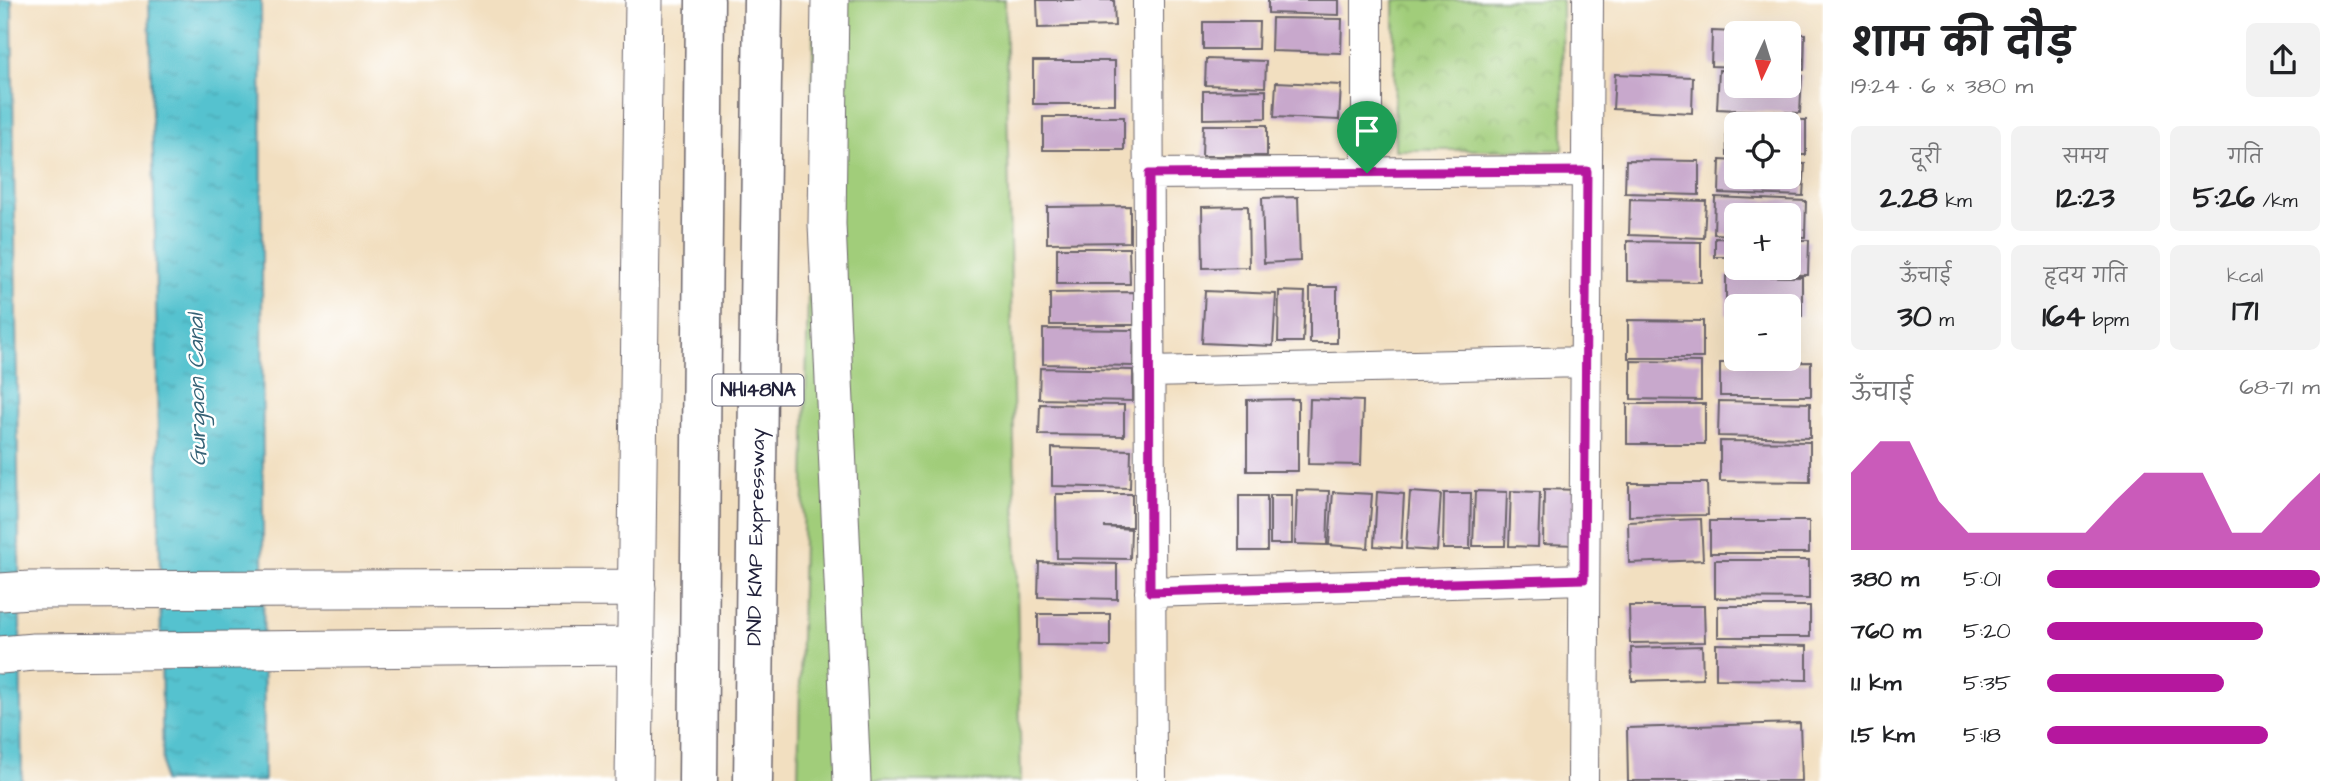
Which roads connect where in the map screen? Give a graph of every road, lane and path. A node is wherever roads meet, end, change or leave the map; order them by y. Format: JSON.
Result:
{"nodes":[{"id":1,"x":644,"y":0,"type":"edge"},
{"id":2,"x":705,"y":0,"type":"edge"},
{"id":3,"x":763,"y":0,"type":"edge"},
{"id":4,"x":830,"y":0,"type":"edge"},
{"id":5,"x":1148,"y":0,"type":"edge"},
{"id":6,"x":1367,"y":0,"type":"edge"},
{"id":7,"x":1588,"y":0,"type":"edge"},
{"id":8,"x":1587,"y":171,"type":"junction"},
{"id":9,"x":1367,"y":173,"type":"junction"},
{"id":10,"x":1149,"y":174,"type":"junction"},
{"id":11,"x":1585,"y":362,"type":"junction"},
{"id":12,"x":1149,"y":372,"type":"junction"},
{"id":13,"x":1584,"y":579,"type":"junction"},
{"id":14,"x":638,"y":588,"type":"junction"},
{"id":15,"x":15,"y":591,"type":"edge"},
{"id":16,"x":1150,"y":592,"type":"junction"},
{"id":17,"x":636,"y":646,"type":"junction"},
{"id":18,"x":17,"y":654,"type":"edge"},
{"id":19,"x":634,"y":781,"type":"edge"},
{"id":20,"x":698,"y":781,"type":"edge"},
{"id":21,"x":753,"y":781,"type":"edge"},
{"id":22,"x":852,"y":781,"type":"edge"},
{"id":23,"x":1151,"y":781,"type":"edge"},
{"id":24,"x":1583,"y":781,"type":"edge"}],
"edges":[{"from":1,"to":14,"type":"street"},
{"from":2,"to":20,"type":"highway","number":"NH148NA"},
{"from":3,"to":21,"type":"highway","name":"DND KMP Expressway","number":"NH148NA"},
{"from":4,"to":22,"type":"street"},
{"from":5,"to":10,"type":"street"},
{"from":6,"to":9,"type":"street"},
{"from":7,"to":8,"type":"street"},
{"from":8,"to":9,"type":"street"},
{"from":8,"to":11,"type":"street"},
{"from":9,"to":10,"type":"street"},
{"from":10,"to":12,"type":"street"},
{"from":11,"to":12,"type":"street"},
{"from":11,"to":13,"type":"street"},
{"from":12,"to":16,"type":"street"},
{"from":13,"to":16,"type":"street"},
{"from":13,"to":24,"type":"street"},
{"from":14,"to":15,"type":"street"},
{"from":14,"to":17,"type":"street"},
{"from":16,"to":23,"type":"street"},
{"from":17,"to":18,"type":"street"},
{"from":17,"to":19,"type":"street"}]}
